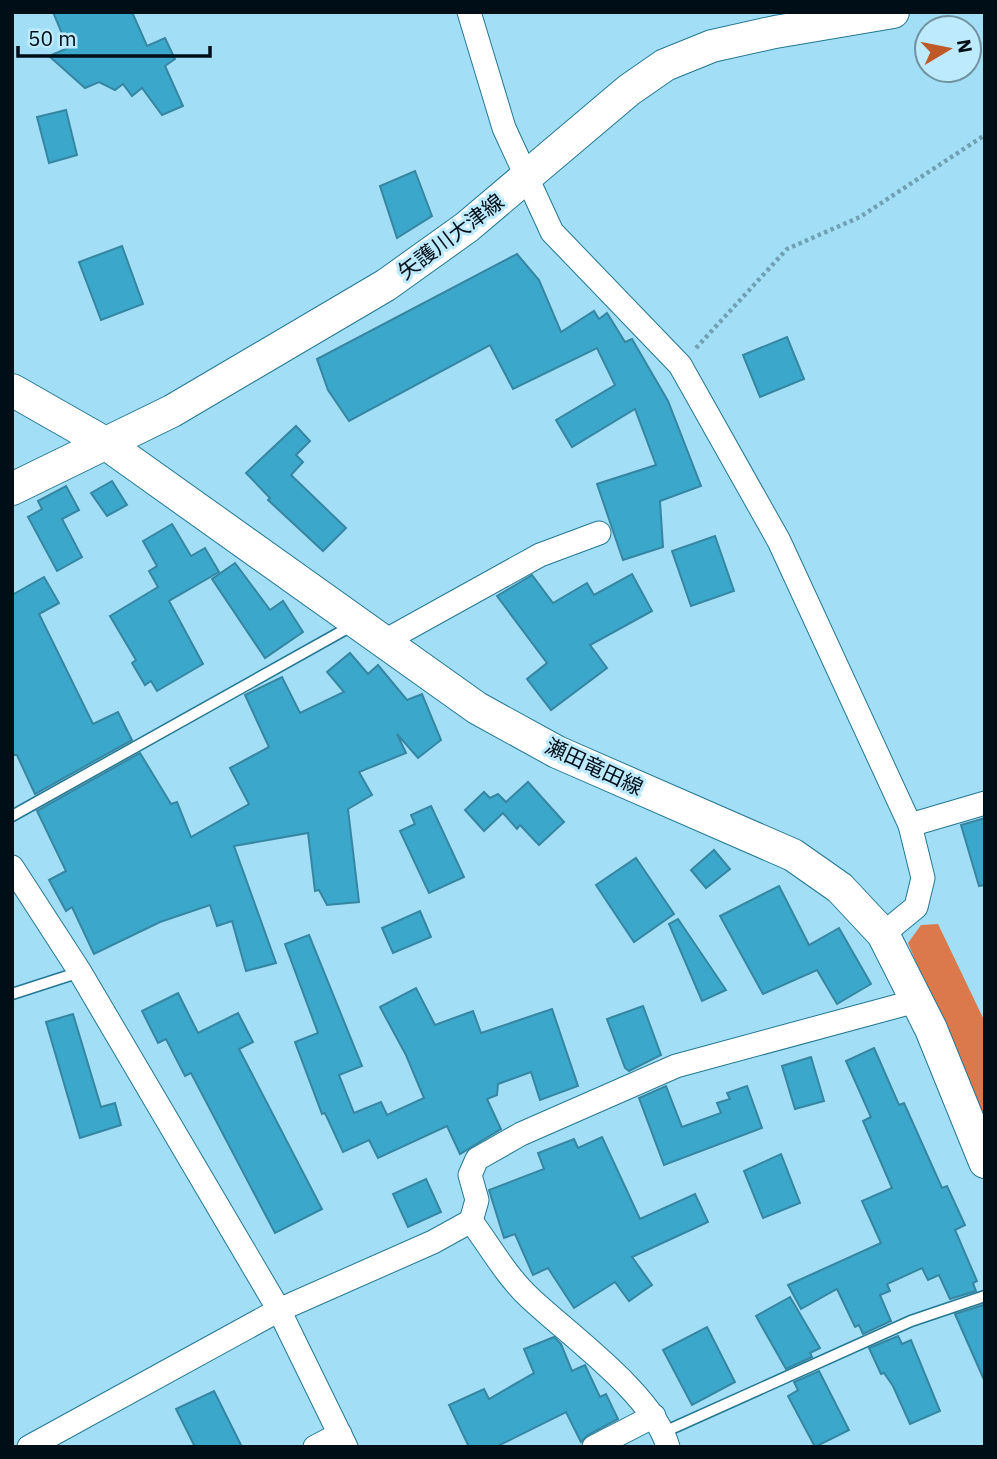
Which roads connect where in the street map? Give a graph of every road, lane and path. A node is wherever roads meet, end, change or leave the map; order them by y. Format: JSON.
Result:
{"nodes":[{"id":1,"x":469,"y":12,"type":"edge"},
{"id":2,"x":892,"y":12,"type":"edge"},
{"id":3,"x":787,"y":21,"type":"edge"},
{"id":4,"x":985,"y":135,"type":"edge"},
{"id":5,"x":526,"y":180,"type":"junction"},
{"id":6,"x":680,"y":365,"type":"junction"},
{"id":7,"x":12,"y":390,"type":"edge"},
{"id":8,"x":105,"y":443,"type":"junction"},
{"id":9,"x":12,"y":489,"type":"edge"},
{"id":10,"x":598,"y":533,"type":"dead end"},
{"id":11,"x":357,"y":624,"type":"junction"},
{"id":12,"x":383,"y":642,"type":"junction"},
{"id":13,"x":985,"y":803,"type":"edge"},
{"id":14,"x":12,"y":816,"type":"edge"},
{"id":15,"x":910,"y":825,"type":"junction"},
{"id":16,"x":12,"y":867,"type":"edge"},
{"id":17,"x":883,"y":934,"type":"junction"},
{"id":18,"x":80,"y":972,"type":"junction"},
{"id":19,"x":12,"y":994,"type":"edge"},
{"id":20,"x":916,"y":1001,"type":"junction"},
{"id":21,"x":985,"y":1162,"type":"edge"},
{"id":22,"x":471,"y":1221,"type":"junction"},
{"id":23,"x":985,"y":1296,"type":"edge"},
{"id":24,"x":279,"y":1310,"type":"junction"},
{"id":25,"x":662,"y":1432,"type":"edge"},
{"id":26,"x":343,"y":1440,"type":"edge"},
{"id":27,"x":29,"y":1447,"type":"edge"},
{"id":28,"x":315,"y":1447,"type":"edge"},
{"id":29,"x":594,"y":1447,"type":"edge"}],
"edges":[{"from":1,"to":5,"type":"street"},
{"from":2,"to":3,"type":"main road","name":"矢護川大津線"},
{"from":3,"to":5,"type":"main road","name":"矢護川大津線"},
{"from":4,"to":6,"type":"path"},
{"from":5,"to":6,"type":"street"},
{"from":5,"to":8,"type":"main road","name":"矢護川大津線"},
{"from":6,"to":15,"type":"street"},
{"from":7,"to":8,"type":"main road"},
{"from":8,"to":9,"type":"main road","name":"矢護川大津線"},
{"from":8,"to":11,"type":"main road","name":"瀬田竜田線"},
{"from":10,"to":12,"type":"street"},
{"from":11,"to":12,"type":"main road","name":"瀬田竜田線"},
{"from":11,"to":14,"type":"lane"},
{"from":12,"to":17,"type":"main road","name":"瀬田竜田線"},
{"from":13,"to":15,"type":"street"},
{"from":15,"to":17,"type":"street"},
{"from":16,"to":18,"type":"street"},
{"from":17,"to":20,"type":"main road","name":"瀬田竜田線"},
{"from":18,"to":19,"type":"lane"},
{"from":18,"to":24,"type":"street"},
{"from":20,"to":21,"type":"main road","name":"瀬田竜田線"},
{"from":20,"to":22,"type":"street"},
{"from":22,"to":24,"type":"street"},
{"from":22,"to":25,"type":"street"},
{"from":23,"to":25,"type":"lane"},
{"from":24,"to":26,"type":"street"},
{"from":24,"to":27,"type":"street"},
{"from":25,"to":29,"type":"street"},
{"from":26,"to":28,"type":"street"}]}
